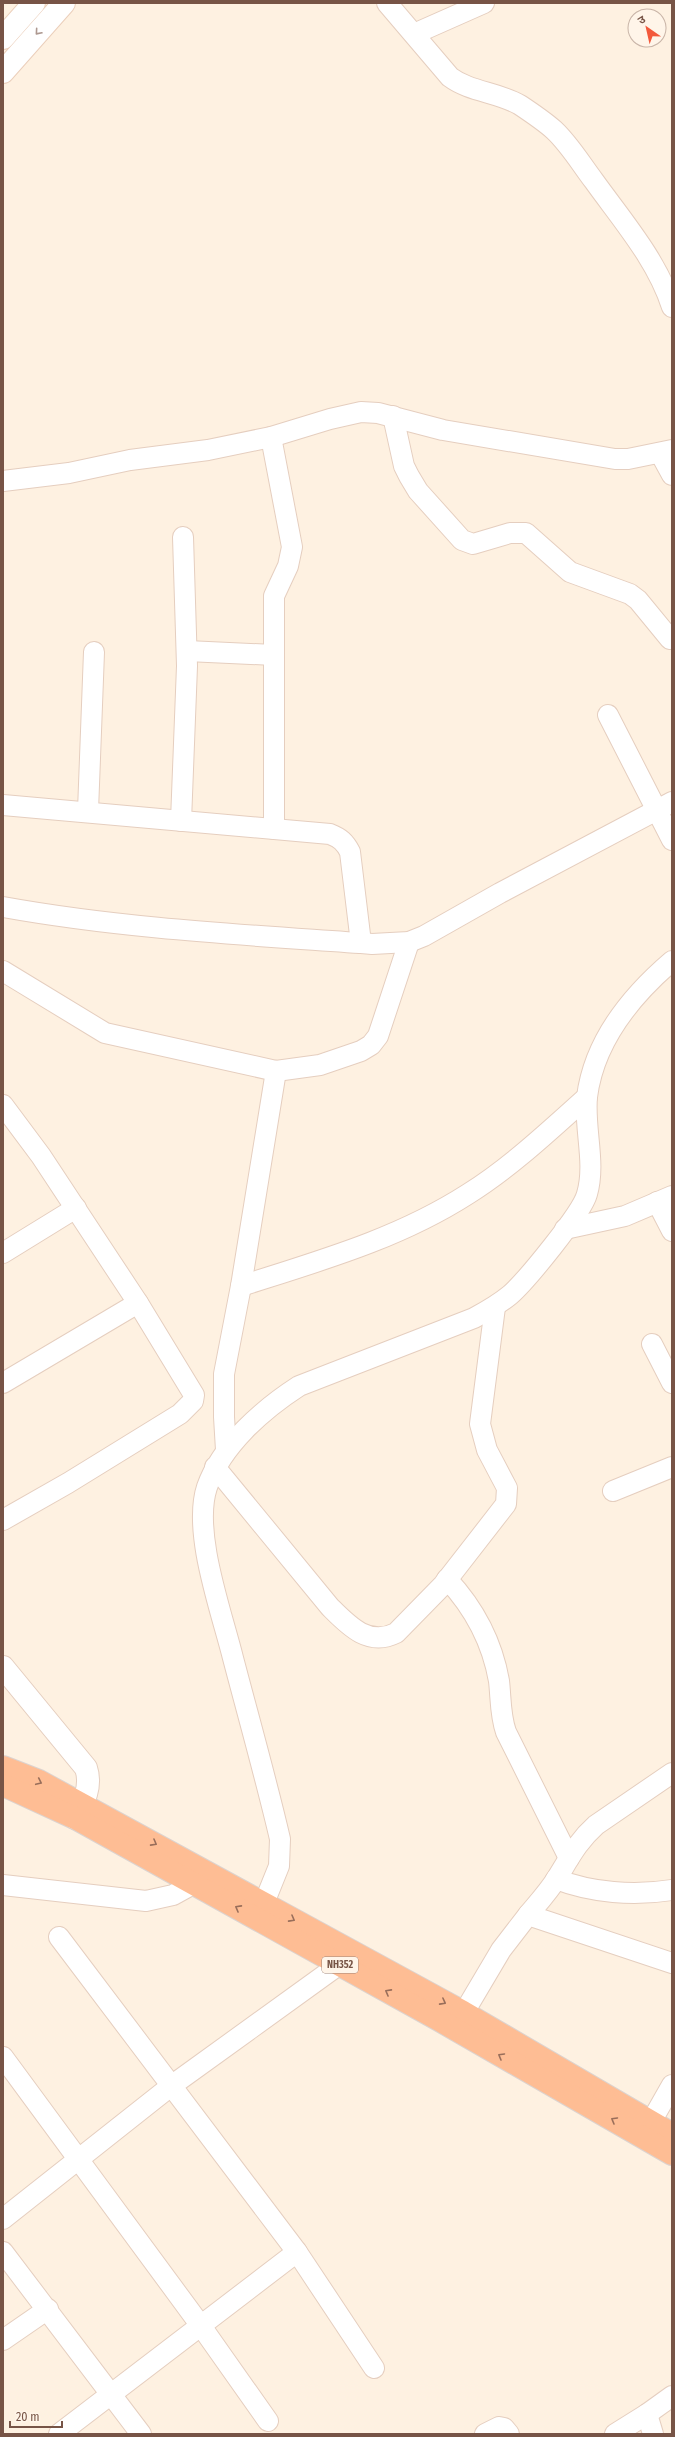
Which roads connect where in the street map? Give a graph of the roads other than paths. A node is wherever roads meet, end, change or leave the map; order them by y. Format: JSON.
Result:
{"nodes":[{"id":1,"x":34,"y":3,"type":"edge"},
{"id":2,"x":64,"y":3,"type":"edge"},
{"id":3,"x":387,"y":3,"type":"edge"},
{"id":4,"x":484,"y":3,"type":"edge"},
{"id":5,"x":414,"y":34,"type":"junction"},
{"id":6,"x":3,"y":38,"type":"edge"},
{"id":7,"x":3,"y":72,"type":"edge"},
{"id":8,"x":672,"y":307,"type":"edge"},
{"id":9,"x":392,"y":416,"type":"junction"},
{"id":10,"x":271,"y":437,"type":"junction"},
{"id":11,"x":666,"y":451,"type":"edge"},
{"id":12,"x":672,"y":475,"type":"edge"},
{"id":13,"x":3,"y":481,"type":"edge"},
{"id":14,"x":183,"y":537,"type":"dead end"},
{"id":15,"x":670,"y":639,"type":"dead end"},
{"id":16,"x":94,"y":652,"type":"dead end"},
{"id":17,"x":186,"y":652,"type":"junction"},
{"id":18,"x":274,"y":655,"type":"junction"},
{"id":19,"x":608,"y":715,"type":"dead end"},
{"id":20,"x":3,"y":805,"type":"edge"},
{"id":21,"x":664,"y":805,"type":"edge"},
{"id":22,"x":88,"y":811,"type":"junction"},
{"id":23,"x":181,"y":821,"type":"junction"},
{"id":24,"x":274,"y":829,"type":"junction"},
{"id":25,"x":672,"y":840,"type":"edge"},
{"id":26,"x":3,"y":907,"type":"edge"},
{"id":27,"x":409,"y":942,"type":"junction"},
{"id":28,"x":361,"y":943,"type":"junction"},
{"id":29,"x":672,"y":961,"type":"edge"},
{"id":30,"x":3,"y":971,"type":"edge"},
{"id":31,"x":276,"y":1071,"type":"junction"},
{"id":32,"x":587,"y":1097,"type":"junction"},
{"id":33,"x":3,"y":1105,"type":"edge"},
{"id":34,"x":665,"y":1199,"type":"edge"},
{"id":35,"x":76,"y":1208,"type":"junction"},
{"id":36,"x":565,"y":1229,"type":"junction"},
{"id":37,"x":672,"y":1231,"type":"edge"},
{"id":38,"x":3,"y":1253,"type":"edge"},
{"id":39,"x":242,"y":1286,"type":"junction"},
{"id":40,"x":138,"y":1303,"type":"junction"},
{"id":41,"x":495,"y":1307,"type":"junction"},
{"id":42,"x":652,"y":1344,"type":"dead end"},
{"id":43,"x":3,"y":1383,"type":"edge"},
{"id":44,"x":672,"y":1383,"type":"edge"},
{"id":45,"x":226,"y":1450,"type":"junction"},
{"id":46,"x":672,"y":1467,"type":"edge"},
{"id":47,"x":216,"y":1468,"type":"junction"},
{"id":48,"x":613,"y":1491,"type":"dead end"},
{"id":49,"x":3,"y":1520,"type":"edge"},
{"id":50,"x":447,"y":1579,"type":"junction"},
{"id":51,"x":3,"y":1666,"type":"edge"},
{"id":52,"x":3,"y":1767,"type":"edge"},
{"id":53,"x":672,"y":1774,"type":"edge"},
{"id":54,"x":3,"y":1785,"type":"edge"},
{"id":55,"x":79,"y":1811,"type":"junction"},
{"id":56,"x":569,"y":1858,"type":"junction"},
{"id":57,"x":556,"y":1879,"type":"junction"},
{"id":58,"x":193,"y":1884,"type":"junction"},
{"id":59,"x":3,"y":1885,"type":"edge"},
{"id":60,"x":672,"y":1890,"type":"edge"},
{"id":61,"x":261,"y":1912,"type":"junction"},
{"id":62,"x":528,"y":1915,"type":"junction"},
{"id":63,"x":59,"y":1938,"type":"dead end"},
{"id":64,"x":347,"y":1959,"type":"junction"},
{"id":65,"x":672,"y":1963,"type":"edge"},
{"id":66,"x":459,"y":2021,"type":"junction"},
{"id":67,"x":3,"y":2056,"type":"edge"},
{"id":68,"x":672,"y":2085,"type":"edge"},
{"id":69,"x":171,"y":2086,"type":"junction"},
{"id":70,"x":647,"y":2129,"type":"junction"},
{"id":71,"x":672,"y":2134,"type":"edge"},
{"id":72,"x":672,"y":2154,"type":"edge"},
{"id":73,"x":79,"y":2160,"type":"junction"},
{"id":74,"x":3,"y":2219,"type":"edge"},
{"id":75,"x":3,"y":2252,"type":"edge"},
{"id":76,"x":297,"y":2252,"type":"junction"},
{"id":77,"x":48,"y":2309,"type":"junction"},
{"id":78,"x":201,"y":2326,"type":"junction"},
{"id":79,"x":3,"y":2340,"type":"edge"},
{"id":80,"x":374,"y":2368,"type":"dead end"},
{"id":81,"x":112,"y":2395,"type":"junction"},
{"id":82,"x":672,"y":2396,"type":"edge"},
{"id":83,"x":647,"y":2414,"type":"junction"},
{"id":84,"x":268,"y":2421,"type":"dead end"},
{"id":85,"x":59,"y":2434,"type":"edge"},
{"id":86,"x":141,"y":2434,"type":"edge"},
{"id":87,"x":485,"y":2434,"type":"edge"},
{"id":88,"x":509,"y":2434,"type":"edge"},
{"id":89,"x":615,"y":2434,"type":"edge"},
{"id":90,"x":653,"y":2434,"type":"edge"}],
"edges":[{"from":1,"to":6,"type":"street"},
{"from":2,"to":7,"type":"street","one_way":true},
{"from":3,"to":5,"type":"street"},
{"from":4,"to":5,"type":"street"},
{"from":5,"to":8,"type":"street"},
{"from":9,"to":10,"type":"street"},
{"from":9,"to":11,"type":"street"},
{"from":9,"to":15,"type":"street"},
{"from":10,"to":13,"type":"street"},
{"from":10,"to":18,"type":"street"},
{"from":11,"to":12,"type":"street"},
{"from":14,"to":17,"type":"street"},
{"from":16,"to":22,"type":"street"},
{"from":17,"to":18,"type":"street"},
{"from":17,"to":23,"type":"street"},
{"from":18,"to":24,"type":"street"},
{"from":19,"to":21,"type":"street"},
{"from":20,"to":22,"type":"street"},
{"from":21,"to":25,"type":"street"},
{"from":21,"to":27,"type":"street"},
{"from":22,"to":23,"type":"street"},
{"from":23,"to":24,"type":"street"},
{"from":24,"to":28,"type":"street"},
{"from":26,"to":28,"type":"street"},
{"from":27,"to":28,"type":"street"},
{"from":27,"to":31,"type":"street"},
{"from":29,"to":32,"type":"street"},
{"from":30,"to":31,"type":"street"},
{"from":31,"to":39,"type":"street"},
{"from":32,"to":36,"type":"street"},
{"from":32,"to":39,"type":"street"},
{"from":33,"to":35,"type":"street"},
{"from":34,"to":36,"type":"street"},
{"from":34,"to":37,"type":"street"},
{"from":35,"to":38,"type":"street"},
{"from":35,"to":40,"type":"street"},
{"from":36,"to":41,"type":"street"},
{"from":39,"to":45,"type":"street"},
{"from":40,"to":43,"type":"street"},
{"from":40,"to":49,"type":"street"},
{"from":41,"to":45,"type":"street"},
{"from":41,"to":50,"type":"street"},
{"from":42,"to":44,"type":"street"},
{"from":45,"to":47,"type":"street"},
{"from":46,"to":48,"type":"street"},
{"from":47,"to":50,"type":"street"},
{"from":47,"to":61,"type":"street"},
{"from":50,"to":56,"type":"street"},
{"from":51,"to":55,"type":"street"},
{"from":52,"to":55,"type":"highway","number":"NH352","one_way":true},
{"from":53,"to":56,"type":"street"},
{"from":54,"to":55,"type":"highway","number":"NH352"},
{"from":55,"to":58,"type":"highway","number":"NH352"},
{"from":55,"to":61,"type":"highway","number":"NH352","one_way":true},
{"from":56,"to":57,"type":"street"},
{"from":57,"to":60,"type":"street"},
{"from":57,"to":62,"type":"street"},
{"from":58,"to":59,"type":"street"},
{"from":61,"to":58,"type":"highway","number":"NH352","one_way":true},
{"from":61,"to":64,"type":"highway","number":"NH352"},
{"from":62,"to":65,"type":"street"},
{"from":62,"to":66,"type":"street"},
{"from":63,"to":69,"type":"street"},
{"from":64,"to":66,"type":"highway","number":"NH352"},
{"from":64,"to":69,"type":"street"},
{"from":66,"to":70,"type":"highway","number":"NH352"},
{"from":67,"to":73,"type":"street"},
{"from":68,"to":70,"type":"street"},
{"from":69,"to":73,"type":"street"},
{"from":69,"to":76,"type":"street"},
{"from":70,"to":71,"type":"highway","number":"NH352"},
{"from":70,"to":72,"type":"highway","number":"NH352"},
{"from":73,"to":74,"type":"street"},
{"from":73,"to":78,"type":"street"},
{"from":75,"to":77,"type":"street"},
{"from":76,"to":78,"type":"street"},
{"from":76,"to":80,"type":"street"},
{"from":77,"to":79,"type":"street"},
{"from":77,"to":81,"type":"street"},
{"from":78,"to":81,"type":"street"},
{"from":78,"to":84,"type":"street"},
{"from":81,"to":85,"type":"street"},
{"from":81,"to":86,"type":"street"},
{"from":82,"to":83,"type":"street"},
{"from":83,"to":89,"type":"street"},
{"from":83,"to":90,"type":"street"},
{"from":87,"to":88,"type":"street"}]}
